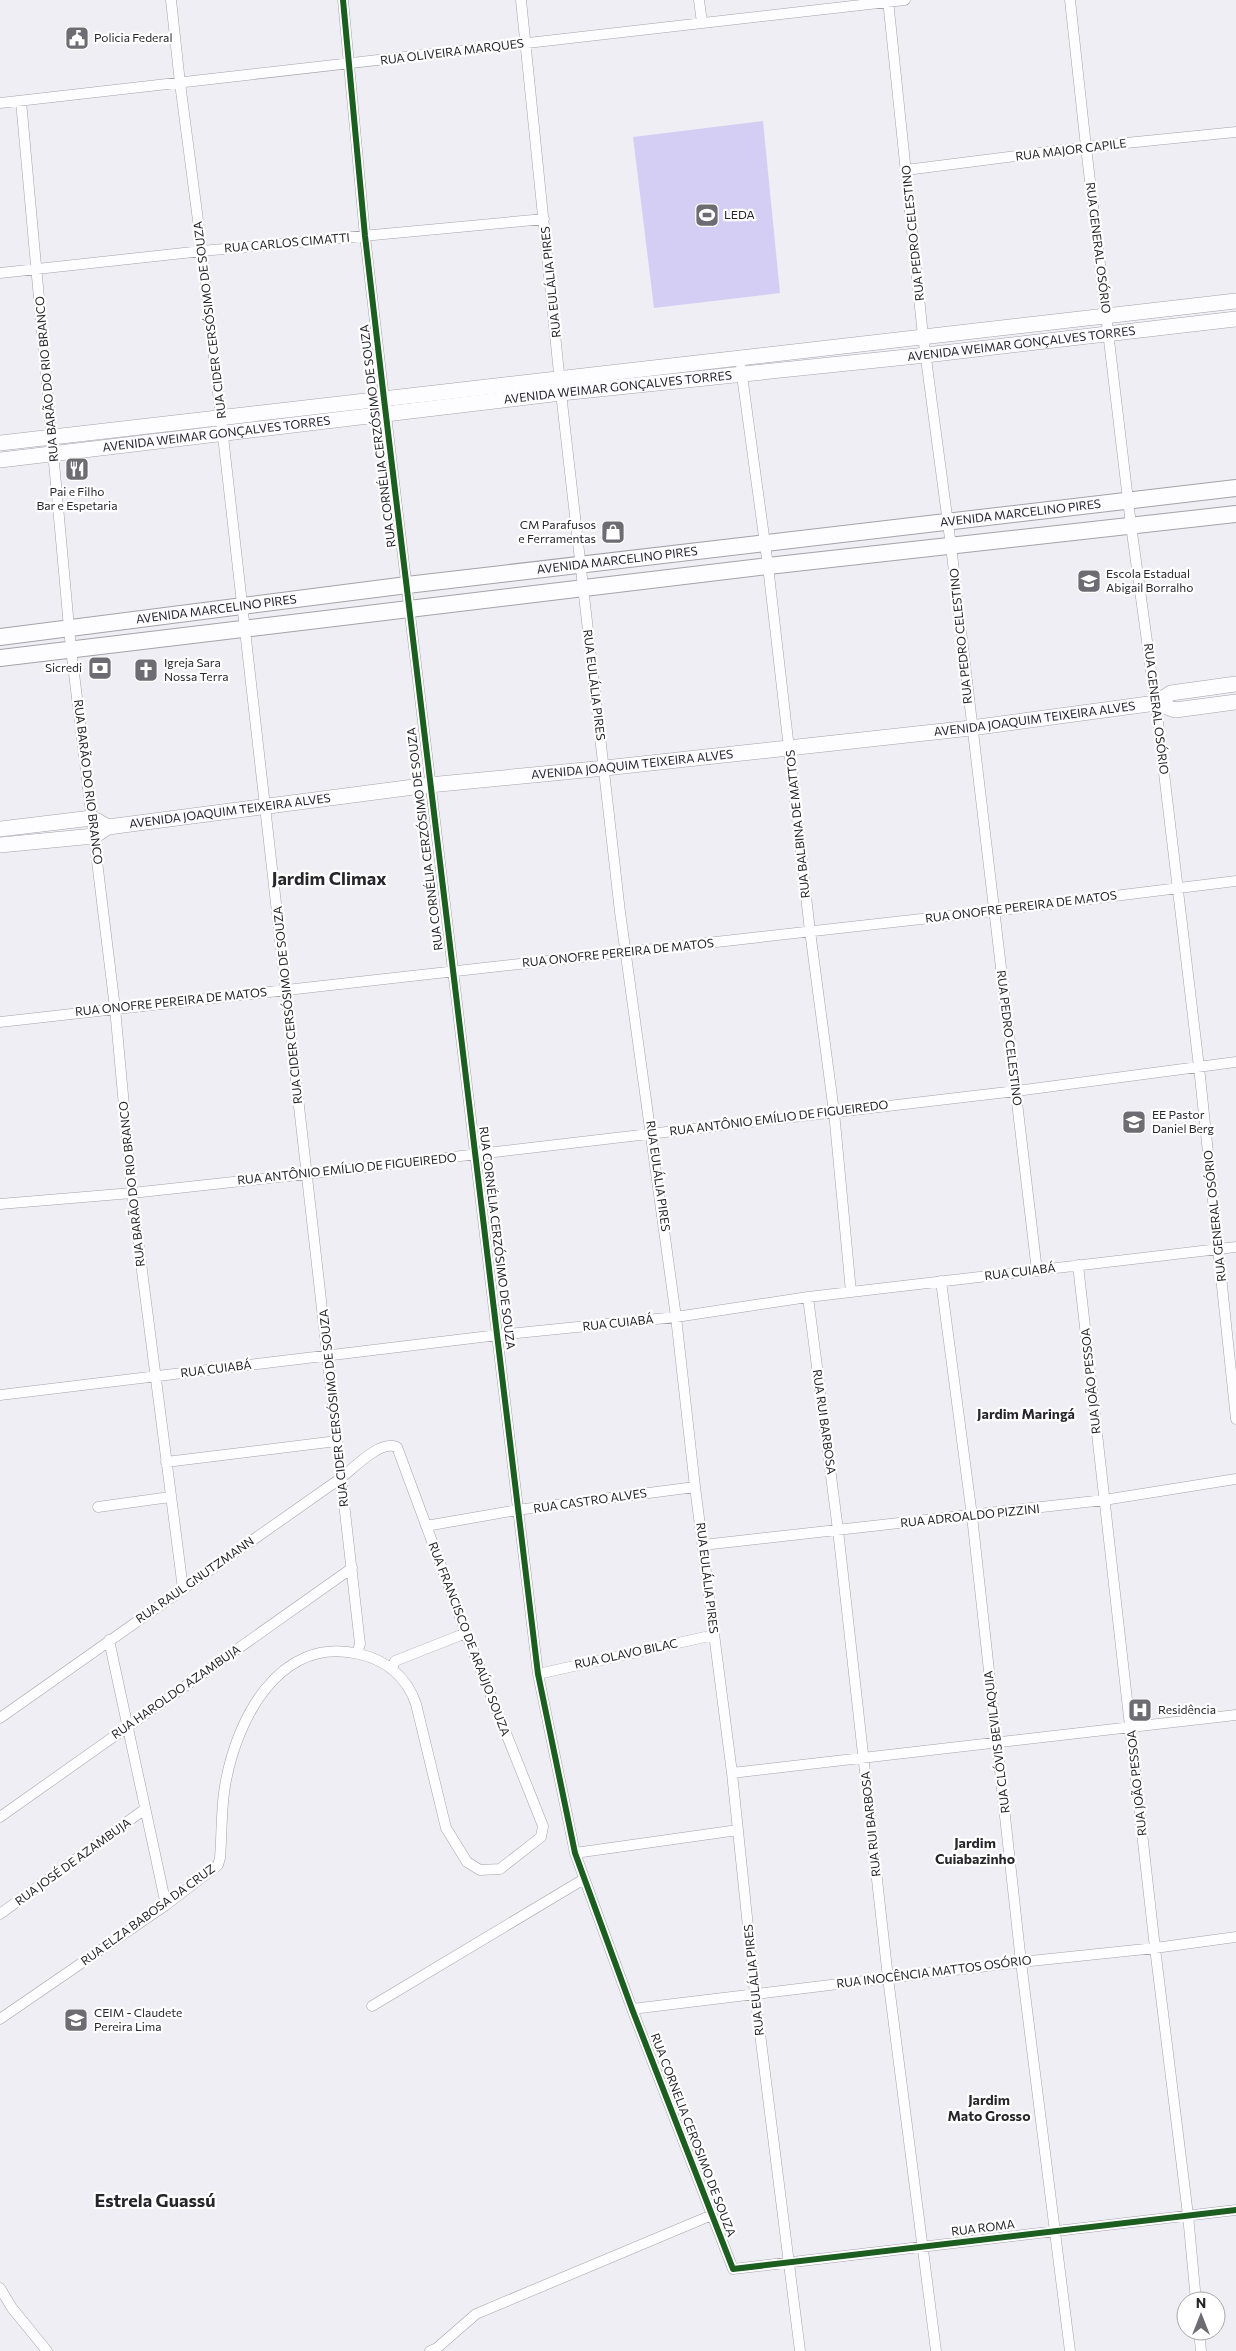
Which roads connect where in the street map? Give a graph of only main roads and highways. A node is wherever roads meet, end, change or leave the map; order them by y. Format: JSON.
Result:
{"nodes":[{"id":1,"x":1236,"y":301,"type":"edge"},
{"id":2,"x":1236,"y":319,"type":"edge"},
{"id":3,"x":560,"y":386,"type":"junction"},
{"id":4,"x":222,"y":426,"type":"junction"},
{"id":5,"x":0,"y":443,"type":"edge"},
{"id":6,"x":0,"y":460,"type":"edge"},
{"id":7,"x":1236,"y":488,"type":"edge"},
{"id":8,"x":1236,"y":514,"type":"edge"},
{"id":9,"x":0,"y":637,"type":"edge"},
{"id":10,"x":0,"y":658,"type":"edge"},
{"id":11,"x":1236,"y":684,"type":"edge"},
{"id":12,"x":1236,"y":702,"type":"edge"},
{"id":13,"x":1156,"y":703,"type":"junction"},
{"id":14,"x":73,"y":820,"type":"junction"},
{"id":15,"x":108,"y":827,"type":"junction"},
{"id":16,"x":0,"y":829,"type":"edge"},
{"id":17,"x":76,"y":837,"type":"junction"},
{"id":18,"x":0,"y":846,"type":"edge"}],
"edges":[{"from":1,"to":3,"type":"main road","name":"AVENIDA WEIMAR GONÇALVES TORRES"},
{"from":2,"to":3,"type":"main road","name":"AVENIDA WEIMAR GONÇALVES TORRES"},
{"from":3,"to":4,"type":"main road","name":"AVENIDA WEIMAR GONÇALVES TORRES"},
{"from":4,"to":5,"type":"main road","name":"AVENIDA WEIMAR GONÇALVES TORRES"},
{"from":4,"to":6,"type":"main road","name":"AVENIDA WEIMAR GONÇALVES TORRES"},
{"from":7,"to":9,"type":"main road","name":"AVENIDA MARCELINO PIRES"},
{"from":8,"to":10,"type":"main road","name":"AVENIDA MARCELINO PIRES"},
{"from":11,"to":13,"type":"main road","name":"AVENIDA JOAQUIM TEIXEIRA ALVES"},
{"from":12,"to":13,"type":"main road","name":"AVENIDA JOAQUIM TEIXEIRA ALVES"},
{"from":13,"to":15,"type":"main road","name":"AVENIDA JOAQUIM TEIXEIRA ALVES"},
{"from":14,"to":15,"type":"main road"},
{"from":14,"to":16,"type":"main road"},
{"from":14,"to":17,"type":"main road"},
{"from":15,"to":17,"type":"main road","name":"AVENIDA JOAQUIM TEIXEIRA ALVES"},
{"from":17,"to":18,"type":"main road"}]}
